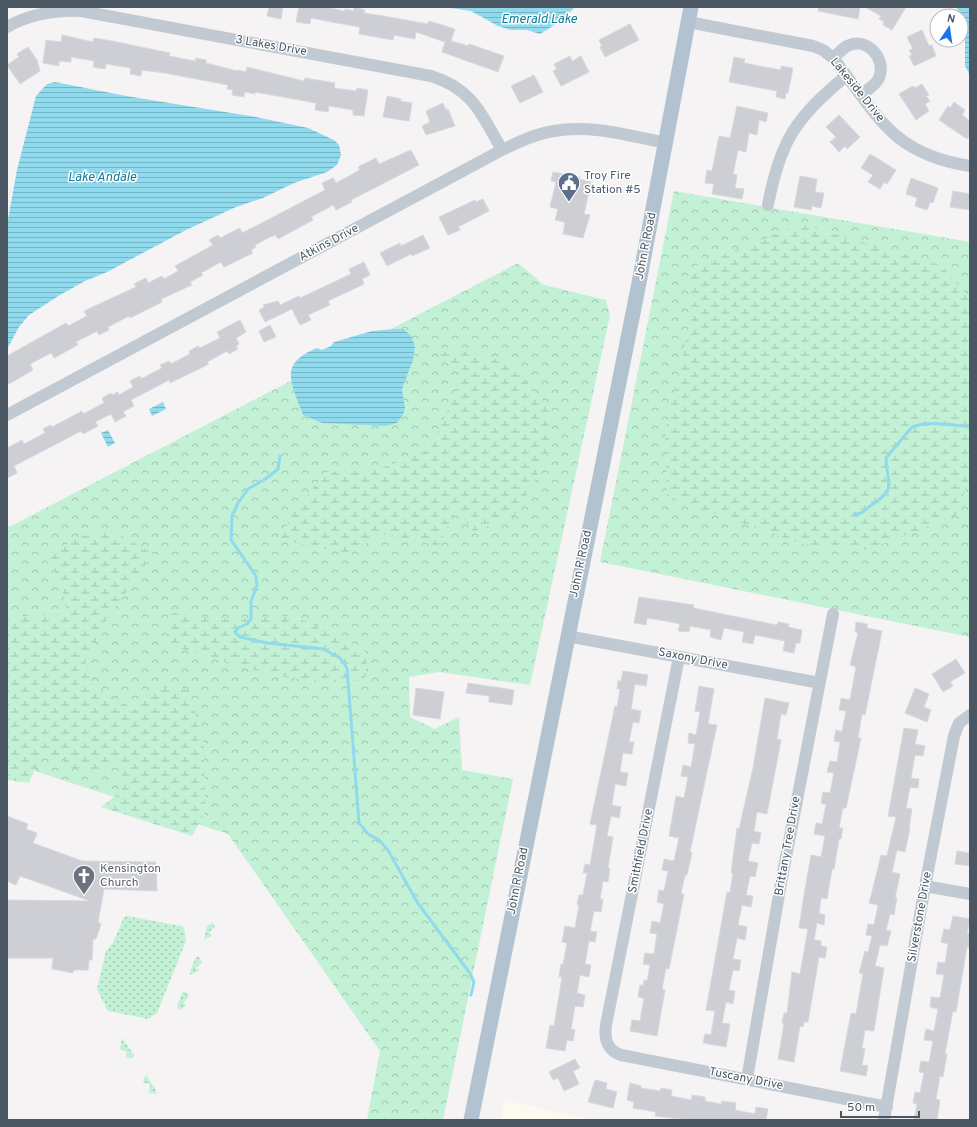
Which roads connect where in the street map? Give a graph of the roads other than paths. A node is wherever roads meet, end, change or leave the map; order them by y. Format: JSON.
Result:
{"nodes":[{"id":1,"x":690,"y":14,"type":"edge"},
{"id":2,"x":7,"y":27,"type":"edge"},
{"id":3,"x":833,"y":58,"type":"junction"},
{"id":4,"x":846,"y":76,"type":"junction"},
{"id":5,"x":861,"y":95,"type":"junction"},
{"id":6,"x":666,"y":143,"type":"junction"},
{"id":7,"x":502,"y":150,"type":"junction"},
{"id":8,"x":970,"y":166,"type":"edge"},
{"id":9,"x":768,"y":205,"type":"dead end"},
{"id":10,"x":7,"y":416,"type":"edge"},
{"id":11,"x":833,"y":614,"type":"dead end"},
{"id":12,"x":567,"y":636,"type":"junction"},
{"id":13,"x":679,"y":657,"type":"junction"},
{"id":14,"x":820,"y":683,"type":"junction"},
{"id":15,"x":968,"y":716,"type":"edge"},
{"id":16,"x":925,"y":886,"type":"junction"},
{"id":17,"x":970,"y":894,"type":"edge"},
{"id":18,"x":608,"y":1046,"type":"joint"},
{"id":19,"x":747,"y":1079,"type":"junction"},
{"id":20,"x":887,"y":1107,"type":"junction"},
{"id":21,"x":471,"y":1120,"type":"edge"},
{"id":22,"x":884,"y":1120,"type":"edge"}],
"edges":[{"from":1,"to":3,"type":"street","name":"Lakeside Drive"},
{"from":1,"to":6,"type":"main road","name":"John R Road"},
{"from":2,"to":7,"type":"street","name":"3 Lakes Drive"},
{"from":3,"to":4,"type":"street","name":"Lakeside Drive"},
{"from":3,"to":5,"type":"street"},
{"from":4,"to":5,"type":"street","name":"Lakeside Drive"},
{"from":4,"to":9,"type":"street"},
{"from":5,"to":8,"type":"street","name":"Lakeside Drive"},
{"from":6,"to":7,"type":"street","name":"Atkins Drive"},
{"from":6,"to":12,"type":"main road","name":"John R Road"},
{"from":7,"to":10,"type":"street","name":"Atkins Drive"},
{"from":11,"to":14,"type":"street","name":"Brittany Tree Drive"},
{"from":12,"to":13,"type":"street","name":"Saxony Drive"},
{"from":12,"to":21,"type":"main road","name":"John R Road"},
{"from":13,"to":14,"type":"street","name":"Saxony Drive"},
{"from":13,"to":18,"type":"street","name":"Smithfield Drive"},
{"from":14,"to":19,"type":"street","name":"Brittany Tree Drive"},
{"from":15,"to":16,"type":"street","name":"Silverstone Drive"},
{"from":16,"to":17,"type":"street"},
{"from":16,"to":20,"type":"street","name":"Silverstone Drive"},
{"from":18,"to":19,"type":"street","name":"Tuscany Drive"},
{"from":19,"to":20,"type":"street","name":"Tuscany Drive"},
{"from":20,"to":22,"type":"street","name":"Silverstone Drive"}]}
